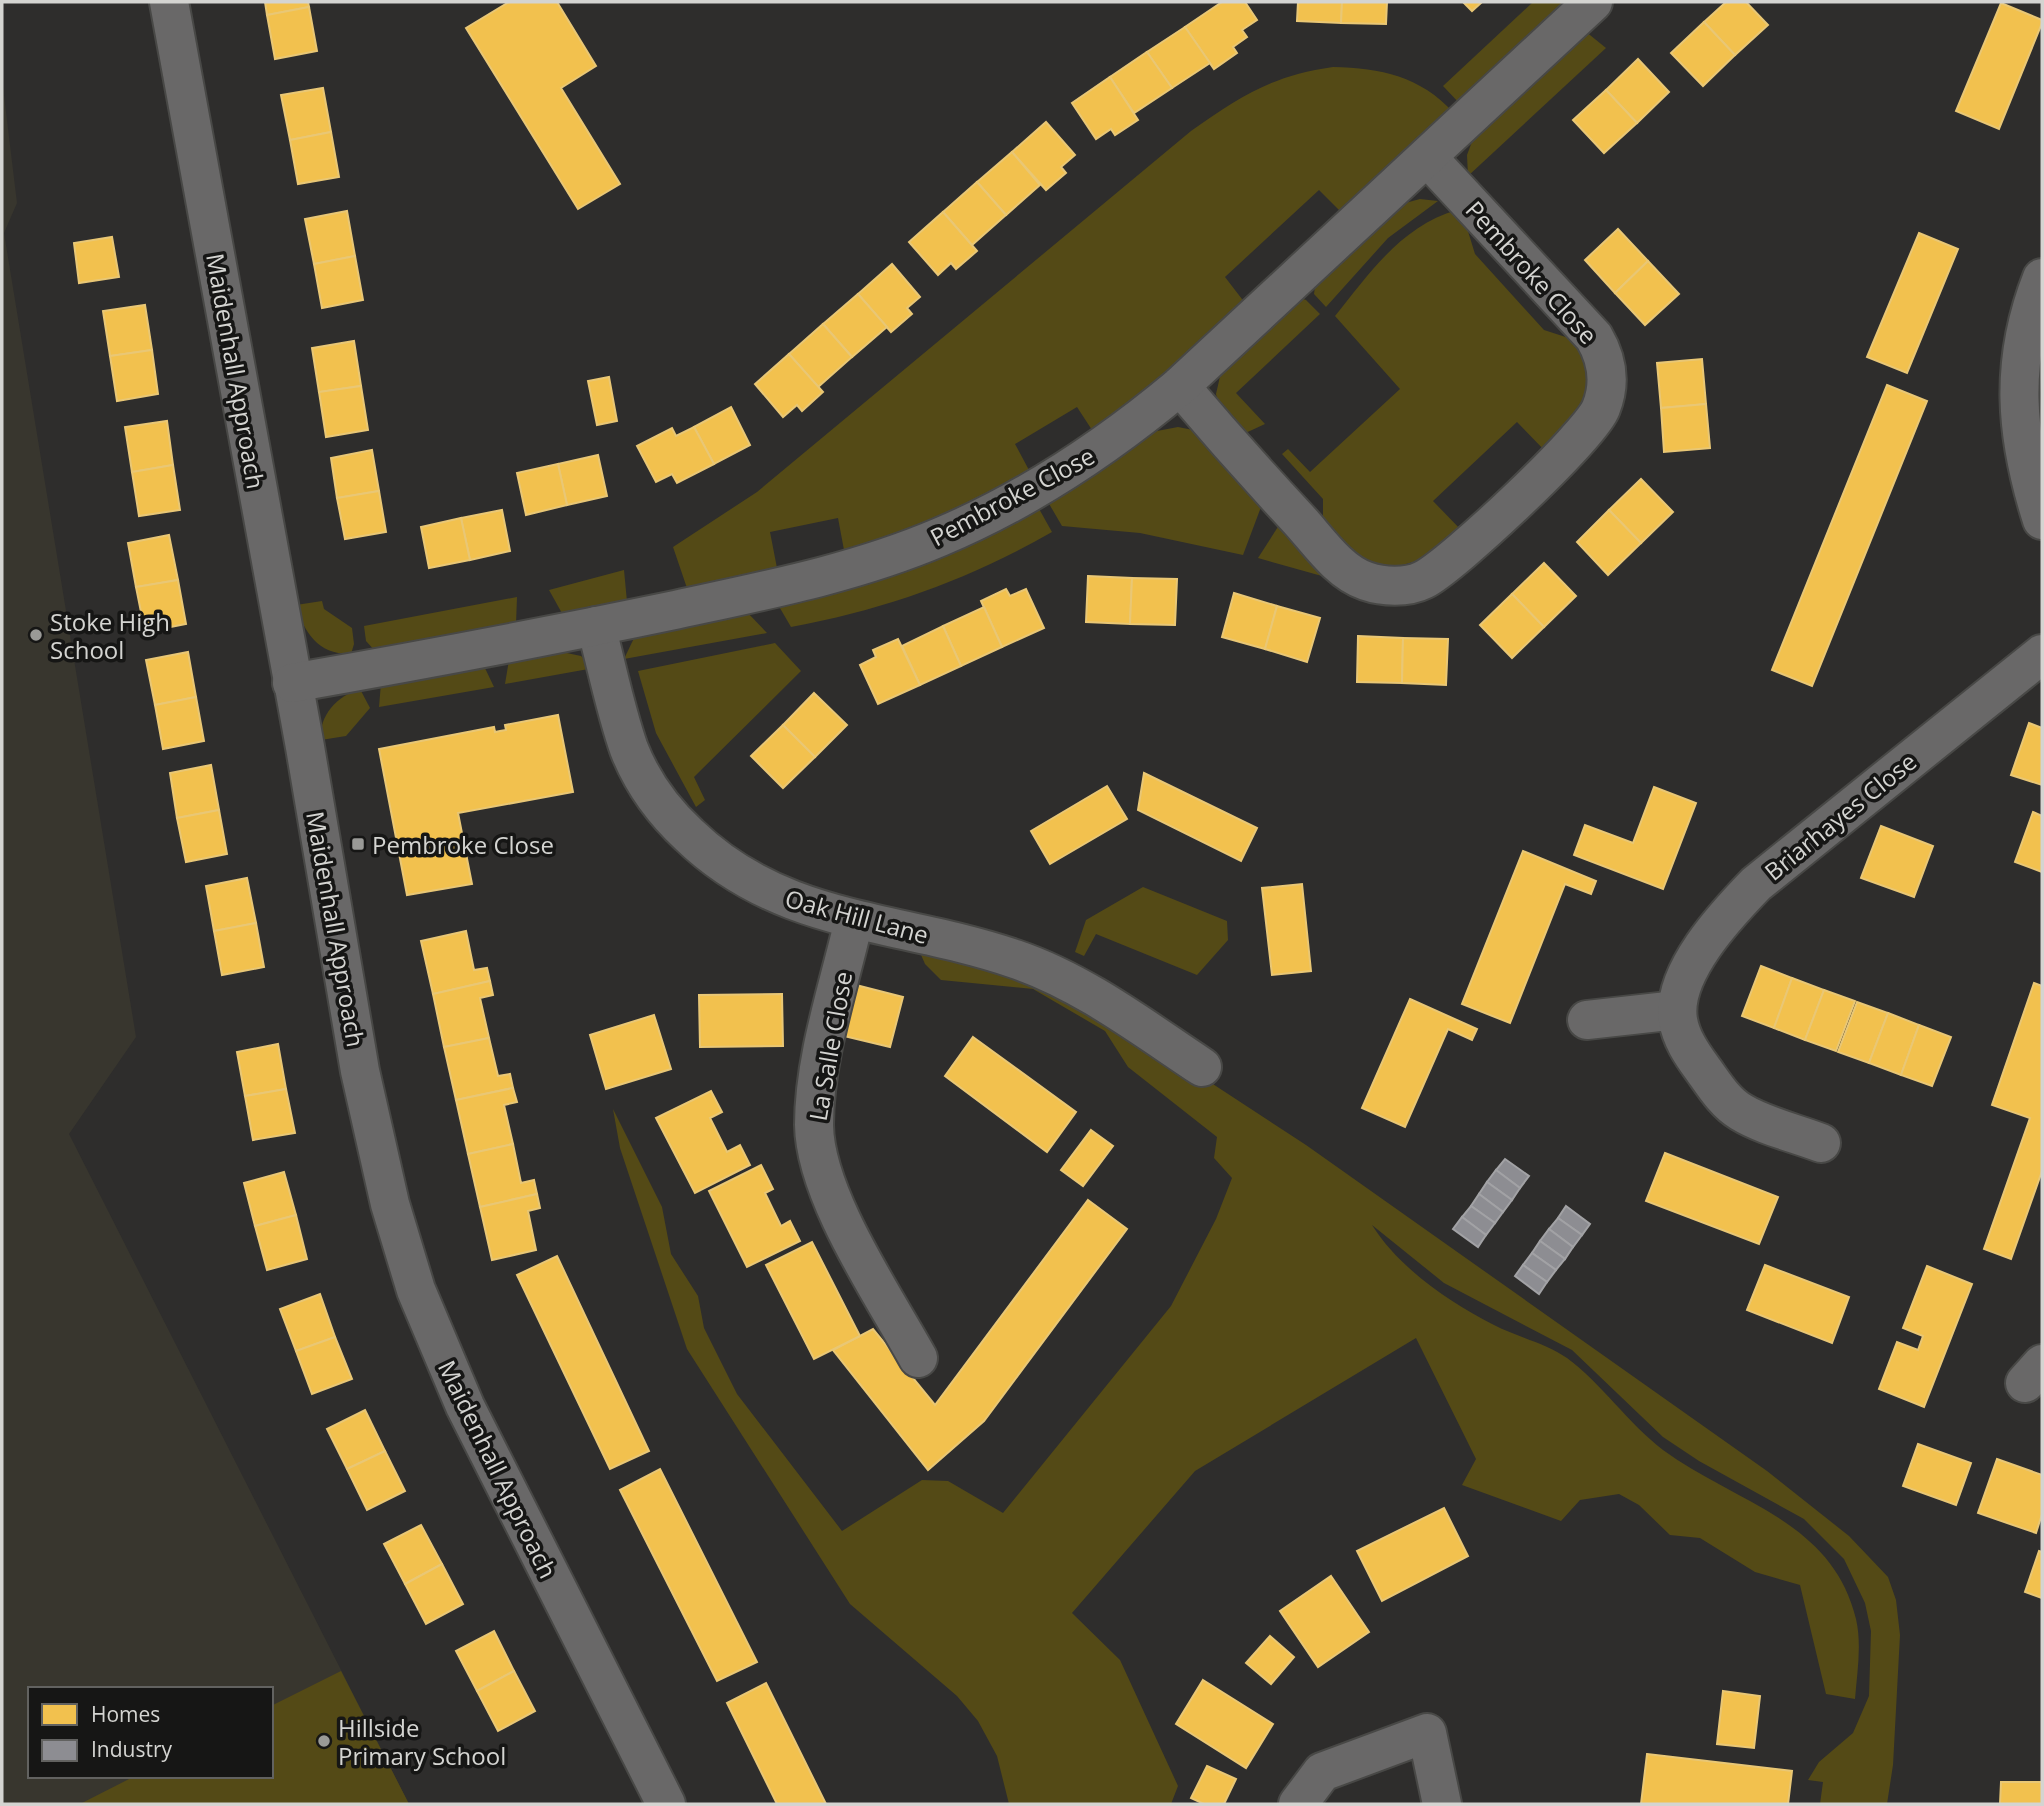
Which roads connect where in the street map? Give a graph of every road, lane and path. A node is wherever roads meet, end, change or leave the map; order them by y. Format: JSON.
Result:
{"nodes":[{"id":1,"x":169,"y":2,"type":"edge"},
{"id":2,"x":1593,"y":2,"type":"edge"},
{"id":3,"x":1428,"y":158,"type":"junction"},
{"id":4,"x":2042,"y":278,"type":"edge"},
{"id":5,"x":1180,"y":386,"type":"junction"},
{"id":6,"x":2042,"y":520,"type":"edge"},
{"id":7,"x":596,"y":626,"type":"junction"},
{"id":8,"x":2042,"y":654,"type":"edge"},
{"id":9,"x":292,"y":683,"type":"junction"},
{"id":10,"x":854,"y":920,"type":"junction"},
{"id":11,"x":1677,"y":1010,"type":"junction"},
{"id":12,"x":1587,"y":1020,"type":"dead end"},
{"id":13,"x":1202,"y":1067,"type":"dead end"},
{"id":14,"x":1821,"y":1143,"type":"dead end"},
{"id":15,"x":918,"y":1359,"type":"dead end"},
{"id":16,"x":666,"y":1804,"type":"edge"},
{"id":17,"x":1298,"y":1804,"type":"edge"},
{"id":18,"x":1442,"y":1804,"type":"edge"}],
"edges":[{"from":1,"to":9,"type":"street","name":"Maidenhall Approach"},
{"from":2,"to":3,"type":"street","name":"Pembroke Close"},
{"from":3,"to":5,"type":"street","name":"Pembroke Close"},
{"from":3,"to":5,"type":"street","name":"Pembroke Close"},
{"from":4,"to":6,"type":"street"},
{"from":5,"to":7,"type":"street","name":"Pembroke Close"},
{"from":7,"to":9,"type":"street","name":"Pembroke Close"},
{"from":7,"to":10,"type":"street","name":"Oak Hill Lane"},
{"from":8,"to":11,"type":"street","name":"Briarhayes Close"},
{"from":9,"to":16,"type":"street","name":"Maidenhall Approach"},
{"from":10,"to":13,"type":"street","name":"Oak Hill Lane"},
{"from":10,"to":15,"type":"street","name":"La Salle Close"},
{"from":11,"to":12,"type":"street"},
{"from":11,"to":14,"type":"street"},
{"from":17,"to":18,"type":"street"}]}
